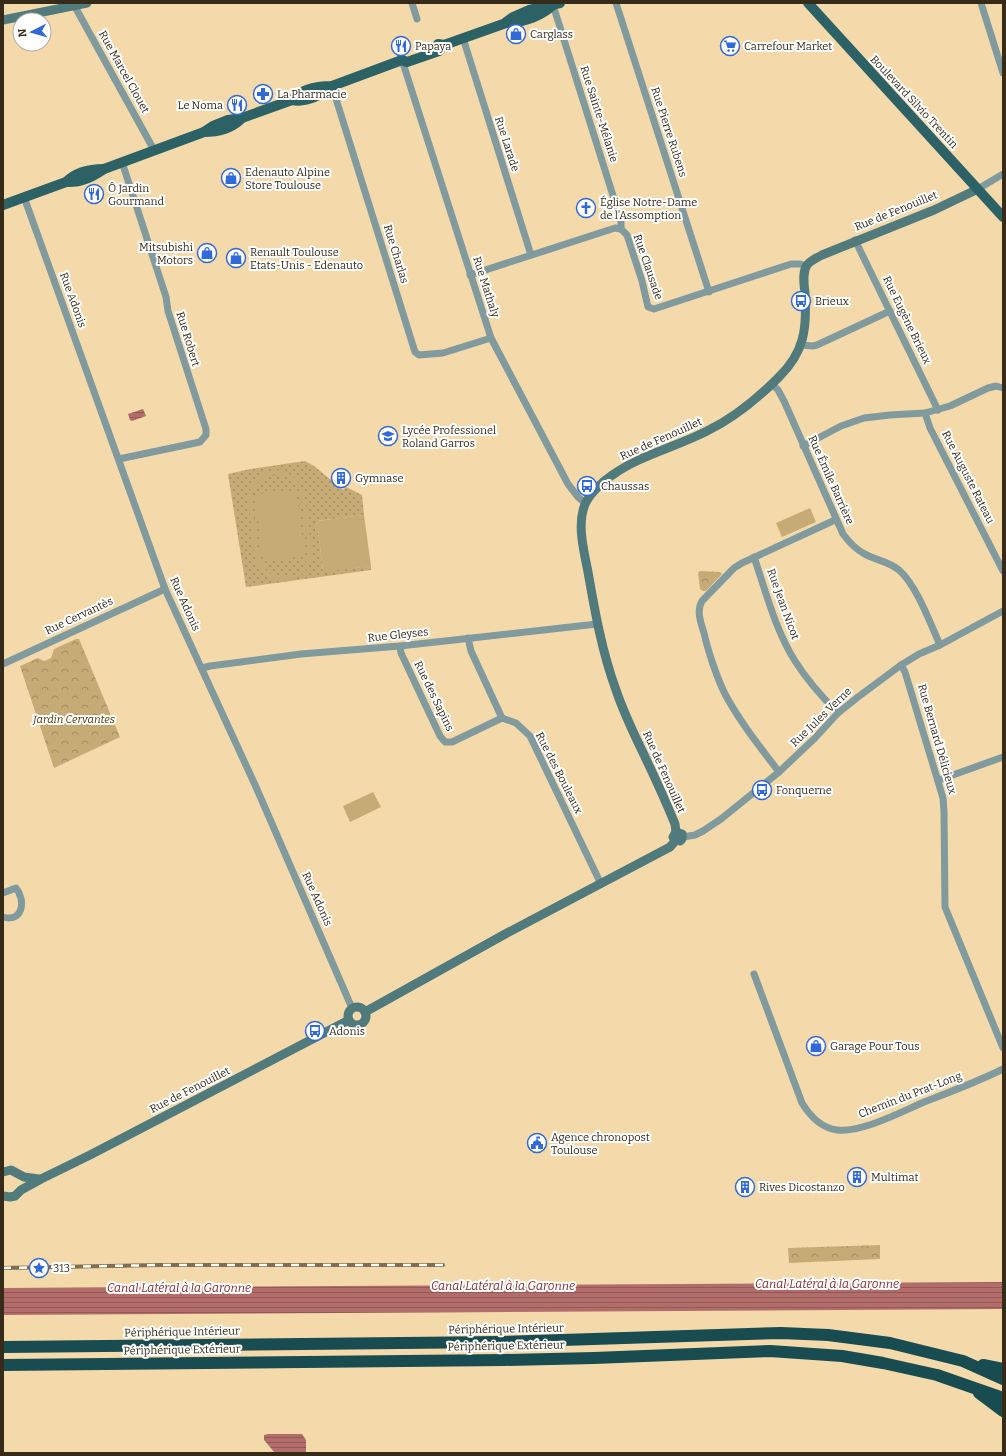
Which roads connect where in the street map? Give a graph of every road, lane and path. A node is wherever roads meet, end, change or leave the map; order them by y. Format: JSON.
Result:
{"nodes":[{"id":1,"x":87,"y":3,"type":"edge"},
{"id":2,"x":412,"y":3,"type":"edge"},
{"id":3,"x":616,"y":3,"type":"edge"},
{"id":4,"x":808,"y":3,"type":"edge"},
{"id":5,"x":980,"y":3,"type":"edge"},
{"id":6,"x":557,"y":4,"type":"edge"},
{"id":7,"x":74,"y":5,"type":"junction"},
{"id":8,"x":417,"y":19,"type":"dead end"},
{"id":9,"x":3,"y":20,"type":"edge"},
{"id":10,"x":463,"y":38,"type":"junction"},
{"id":11,"x":402,"y":60,"type":"junction"},
{"id":12,"x":1003,"y":73,"type":"edge"},
{"id":13,"x":332,"y":86,"type":"junction"},
{"id":14,"x":154,"y":150,"type":"junction"},
{"id":15,"x":122,"y":162,"type":"junction"},
{"id":16,"x":1003,"y":174,"type":"edge"},
{"id":17,"x":978,"y":189,"type":"junction"},
{"id":18,"x":24,"y":197,"type":"junction"},
{"id":19,"x":3,"y":205,"type":"edge"},
{"id":20,"x":1003,"y":217,"type":"edge"},
{"id":21,"x":621,"y":229,"type":"junction"},
{"id":22,"x":856,"y":240,"type":"junction"},
{"id":23,"x":531,"y":255,"type":"junction"},
{"id":24,"x":807,"y":266,"type":"junction"},
{"id":25,"x":470,"y":275,"type":"junction"},
{"id":26,"x":709,"y":292,"type":"junction"},
{"id":27,"x":890,"y":311,"type":"junction"},
{"id":28,"x":491,"y":338,"type":"junction"},
{"id":29,"x":801,"y":345,"type":"junction"},
{"id":30,"x":772,"y":384,"type":"junction"},
{"id":31,"x":1003,"y":388,"type":"edge"},
{"id":32,"x":938,"y":410,"type":"junction"},
{"id":33,"x":925,"y":414,"type":"junction"},
{"id":34,"x":803,"y":446,"type":"junction"},
{"id":35,"x":119,"y":459,"type":"junction"},
{"id":36,"x":585,"y":503,"type":"junction"},
{"id":37,"x":835,"y":520,"type":"junction"},
{"id":38,"x":754,"y":557,"type":"junction"},
{"id":39,"x":1003,"y":571,"type":"edge"},
{"id":40,"x":165,"y":589,"type":"junction"},
{"id":41,"x":1003,"y":611,"type":"edge"},
{"id":42,"x":597,"y":624,"type":"junction"},
{"id":43,"x":468,"y":638,"type":"junction"},
{"id":44,"x":940,"y":645,"type":"junction"},
{"id":45,"x":400,"y":646,"type":"junction"},
{"id":46,"x":3,"y":664,"type":"edge"},
{"id":47,"x":901,"y":666,"type":"junction"},
{"id":48,"x":202,"y":668,"type":"junction"},
{"id":49,"x":838,"y":713,"type":"junction"},
{"id":50,"x":502,"y":718,"type":"junction"},
{"id":51,"x":1003,"y":758,"type":"edge"},
{"id":52,"x":780,"y":772,"type":"junction"},
{"id":53,"x":939,"y":780,"type":"junction"},
{"id":54,"x":678,"y":837,"type":"junction"},
{"id":55,"x":601,"y":884,"type":"junction"},
{"id":56,"x":3,"y":893,"type":"edge"},
{"id":57,"x":3,"y":917,"type":"edge"},
{"id":58,"x":754,"y":974,"type":"dead end"},
{"id":59,"x":352,"y":1008,"type":"junction"},
{"id":60,"x":365,"y":1012,"type":"junction"},
{"id":61,"x":349,"y":1020,"type":"junction"},
{"id":62,"x":1003,"y":1048,"type":"edge"},
{"id":63,"x":1003,"y":1069,"type":"edge"},
{"id":64,"x":5,"y":1169,"type":"edge"},
{"id":65,"x":19,"y":1174,"type":"junction"},
{"id":66,"x":40,"y":1179,"type":"junction"},
{"id":67,"x":21,"y":1190,"type":"junction"},
{"id":68,"x":4,"y":1197,"type":"edge"},
{"id":69,"x":3,"y":1346,"type":"edge"},
{"id":70,"x":963,"y":1361,"type":"junction"},
{"id":71,"x":3,"y":1365,"type":"edge"},
{"id":72,"x":1003,"y":1369,"type":"edge"},
{"id":73,"x":1003,"y":1379,"type":"edge"},
{"id":74,"x":972,"y":1387,"type":"junction"},
{"id":75,"x":1003,"y":1398,"type":"edge"},
{"id":76,"x":1003,"y":1411,"type":"edge"}],
"edges":[{"from":1,"to":7,"type":"street"},
{"from":2,"to":8,"type":"street"},
{"from":3,"to":26,"type":"street","name":"Rue Pierre Rubens"},
{"from":4,"to":17,"type":"main road","name":"Boulevard Silvio Trentin"},
{"from":5,"to":12,"type":"street"},
{"from":6,"to":10,"type":"main road"},
{"from":6,"to":21,"type":"street","name":"Rue Sainte-Mélanie"},
{"from":7,"to":9,"type":"street"},
{"from":7,"to":14,"type":"street","name":"Rue Marcel Clouet"},
{"from":10,"to":11,"type":"main road"},
{"from":10,"to":23,"type":"street","name":"Rue Larade"},
{"from":11,"to":13,"type":"main road"},
{"from":11,"to":25,"type":"street","name":"Rue Mathaly"},
{"from":13,"to":14,"type":"main road"},
{"from":13,"to":28,"type":"street","name":"Rue Charlas"},
{"from":14,"to":15,"type":"main road"},
{"from":15,"to":18,"type":"main road"},
{"from":15,"to":35,"type":"street","name":"Rue Robert"},
{"from":16,"to":17,"type":"street"},
{"from":17,"to":20,"type":"main road","name":"Boulevard Silvio Trentin"},
{"from":17,"to":22,"type":"street","name":"Rue de Fenouillet"},
{"from":18,"to":19,"type":"main road"},
{"from":18,"to":35,"type":"street","name":"Rue Adonis"},
{"from":21,"to":23,"type":"street","name":"Rue Clausade"},
{"from":21,"to":26,"type":"street","name":"Rue Clausade"},
{"from":22,"to":24,"type":"street","name":"Rue de Fenouillet"},
{"from":22,"to":27,"type":"street","name":"Rue Eugène Brieux"},
{"from":23,"to":25,"type":"street","name":"Rue Clausade"},
{"from":24,"to":26,"type":"street","name":"Rue Clausade"},
{"from":24,"to":29,"type":"street","name":"Rue de Fenouillet"},
{"from":25,"to":28,"type":"street","name":"Rue Mathaly"},
{"from":27,"to":29,"type":"street"},
{"from":27,"to":32,"type":"street","name":"Rue Eugène Brieux"},
{"from":28,"to":36,"type":"street","name":"Rue Mathaly"},
{"from":29,"to":30,"type":"street","name":"Rue de Fenouillet"},
{"from":30,"to":34,"type":"street","name":"Rue Émile Barrière"},
{"from":30,"to":36,"type":"street","name":"Rue de Fenouillet"},
{"from":31,"to":32,"type":"street"},
{"from":32,"to":33,"type":"street"},
{"from":33,"to":34,"type":"street"},
{"from":33,"to":39,"type":"street","name":"Rue Auguste Rateau"},
{"from":34,"to":37,"type":"street","name":"Rue Émile Barrière"},
{"from":35,"to":40,"type":"street","name":"Rue Adonis"},
{"from":36,"to":42,"type":"street","name":"Rue de Fenouillet"},
{"from":37,"to":38,"type":"street"},
{"from":37,"to":44,"type":"street","name":"Rue Émile Barrière"},
{"from":38,"to":49,"type":"street","name":"Rue Jean Nicot"},
{"from":38,"to":52,"type":"street"},
{"from":40,"to":46,"type":"street","name":"Rue Cervantès"},
{"from":40,"to":48,"type":"street","name":"Rue Adonis"},
{"from":41,"to":44,"type":"street","name":"Rue Jules Verne"},
{"from":42,"to":43,"type":"street","name":"Rue Gleyses"},
{"from":42,"to":54,"type":"street","name":"Rue de Fenouillet"},
{"from":43,"to":45,"type":"street","name":"Rue Gleyses"},
{"from":43,"to":50,"type":"street"},
{"from":44,"to":47,"type":"street","name":"Rue Jules Verne"},
{"from":45,"to":48,"type":"street","name":"Rue Gleyses"},
{"from":45,"to":50,"type":"street","name":"Rue des Sapins"},
{"from":47,"to":49,"type":"street","name":"Rue Jules Verne"},
{"from":47,"to":53,"type":"street","name":"Rue Bernard Délicieux"},
{"from":48,"to":59,"type":"street","name":"Rue Adonis"},
{"from":49,"to":52,"type":"street","name":"Rue Jules Verne"},
{"from":50,"to":55,"type":"street","name":"Rue des Bouleaux"},
{"from":51,"to":53,"type":"street"},
{"from":52,"to":54,"type":"street","name":"Rue Jules Verne"},
{"from":53,"to":62,"type":"street","name":"Rue Bernard Délicieux"},
{"from":54,"to":55,"type":"street"},
{"from":55,"to":60,"type":"street"},
{"from":56,"to":57,"type":"street"},
{"from":58,"to":63,"type":"street","name":"Chemin du Prat-Long"},
{"from":59,"to":60,"type":"street"},
{"from":59,"to":61,"type":"street"},
{"from":60,"to":61,"type":"street"},
{"from":61,"to":66,"type":"street","name":"Rue de Fenouillet"},
{"from":64,"to":65,"type":"street"},
{"from":65,"to":66,"type":"street"},
{"from":65,"to":67,"type":"street"},
{"from":66,"to":67,"type":"street","name":"Rue de Fenouillet"},
{"from":67,"to":68,"type":"street","name":"Rue de Fenouillet"},
{"from":69,"to":70,"type":"highway","name":"Périphérique Intérieur"},
{"from":70,"to":72,"type":"highway"},
{"from":70,"to":73,"type":"highway","name":"Périphérique Intérieur"},
{"from":71,"to":74,"type":"highway","name":"Périphérique Extérieur"},
{"from":74,"to":75,"type":"highway","name":"Périphérique Extérieur"},
{"from":74,"to":76,"type":"highway"}]}
